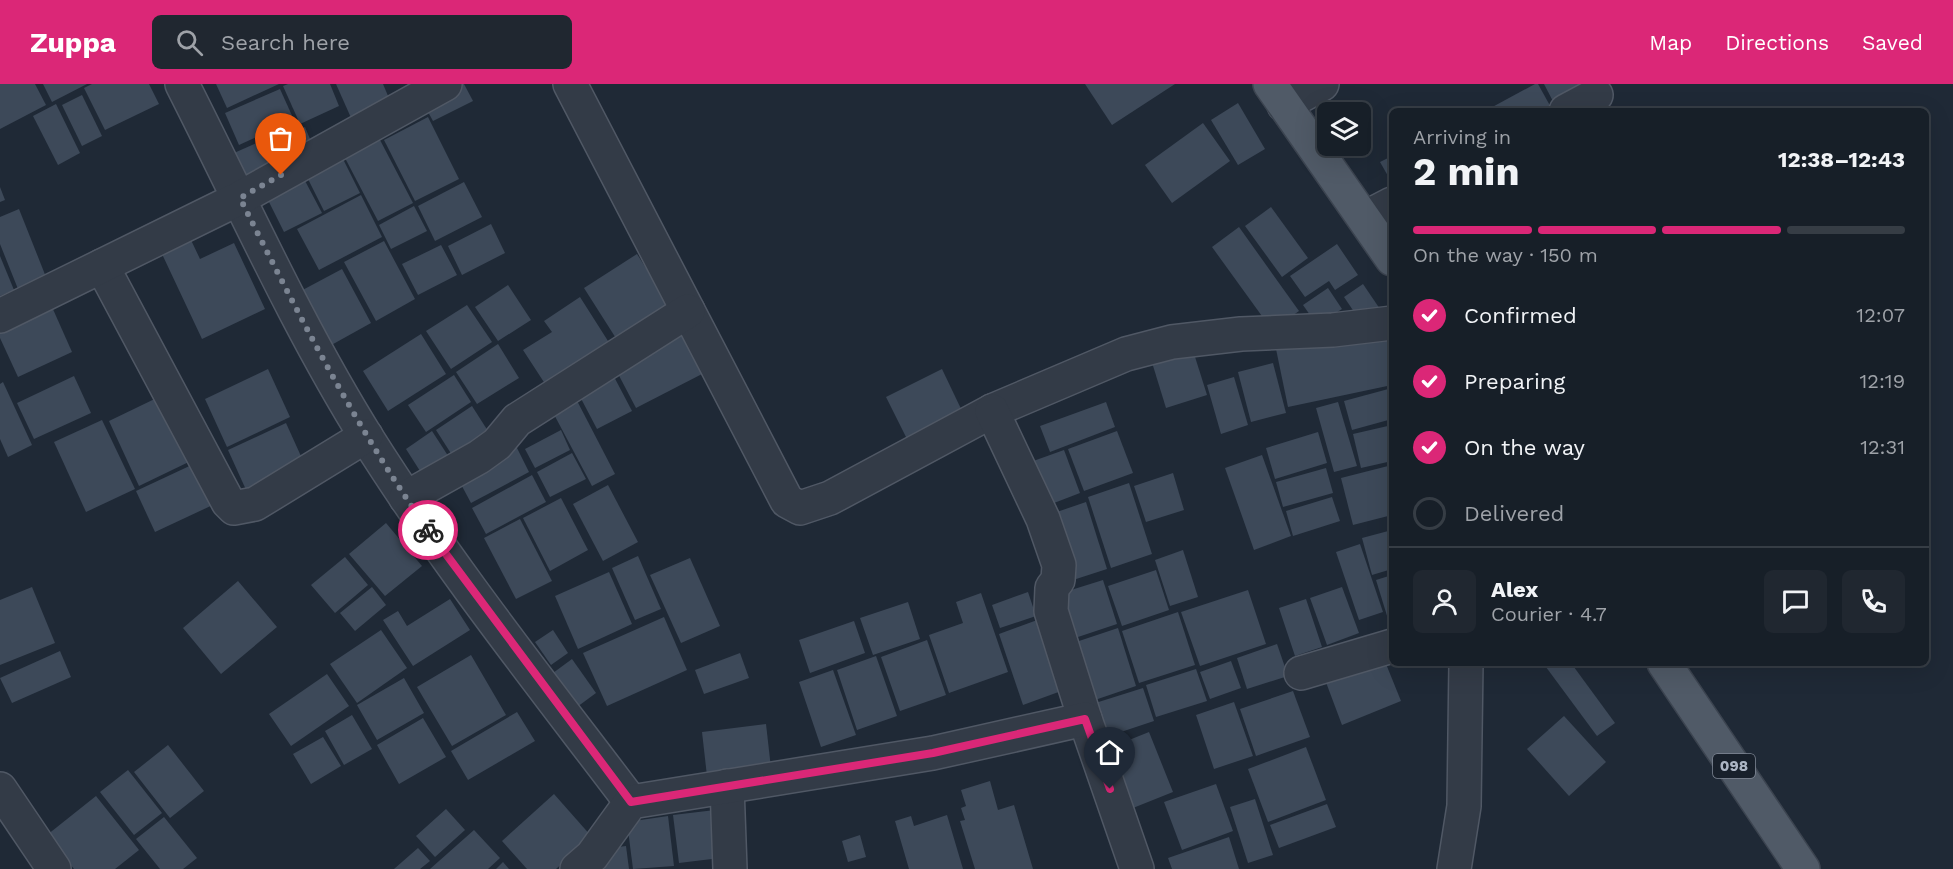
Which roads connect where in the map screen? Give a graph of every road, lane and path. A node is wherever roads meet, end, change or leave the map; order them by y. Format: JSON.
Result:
{"nodes":[{"id":1,"x":182,"y":84,"type":"edge"},
{"id":2,"x":445,"y":84,"type":"edge"},
{"id":3,"x":570,"y":84,"type":"edge"},
{"id":4,"x":1322,"y":84,"type":"edge"},
{"id":5,"x":1277,"y":94,"type":"edge"},
{"id":6,"x":1596,"y":95,"type":"dead end"},
{"id":7,"x":1572,"y":108,"type":"edge"},
{"id":8,"x":240,"y":198,"type":"junction"},
{"id":9,"x":1379,"y":211,"type":"edge"},
{"id":10,"x":1389,"y":248,"type":"edge"},
{"id":11,"x":102,"y":266,"type":"junction"},
{"id":12,"x":688,"y":311,"type":"junction"},
{"id":13,"x":0,"y":316,"type":"edge"},
{"id":14,"x":1389,"y":323,"type":"edge"},
{"id":15,"x":992,"y":411,"type":"junction"},
{"id":16,"x":366,"y":436,"type":"junction"},
{"id":17,"x":406,"y":498,"type":"junction"},
{"id":18,"x":1389,"y":647,"type":"edge"},
{"id":19,"x":1466,"y":666,"type":"edge"},
{"id":20,"x":1666,"y":666,"type":"edge"},
{"id":21,"x":1302,"y":673,"type":"dead end"},
{"id":22,"x":1085,"y":719,"type":"junction"},
{"id":23,"x":727,"y":786,"type":"junction"},
{"id":24,"x":0,"y":789,"type":"edge"},
{"id":25,"x":631,"y":802,"type":"junction"},
{"id":26,"x":54,"y":869,"type":"edge"},
{"id":27,"x":577,"y":869,"type":"edge"},
{"id":28,"x":730,"y":869,"type":"edge"},
{"id":29,"x":1137,"y":869,"type":"edge"},
{"id":30,"x":1454,"y":869,"type":"edge"},
{"id":31,"x":1803,"y":869,"type":"edge"}],
"edges":[{"from":1,"to":8,"type":"street"},
{"from":2,"to":8,"type":"street"},
{"from":3,"to":12,"type":"street"},
{"from":4,"to":5,"type":"street"},
{"from":5,"to":9,"type":"main road"},
{"from":6,"to":7,"type":"street"},
{"from":8,"to":11,"type":"street"},
{"from":8,"to":16,"type":"street"},
{"from":9,"to":10,"type":"main road"},
{"from":11,"to":13,"type":"street"},
{"from":11,"to":16,"type":"street"},
{"from":12,"to":15,"type":"street"},
{"from":12,"to":17,"type":"street"},
{"from":14,"to":15,"type":"street"},
{"from":15,"to":22,"type":"street"},
{"from":16,"to":17,"type":"street"},
{"from":17,"to":25,"type":"street"},
{"from":18,"to":21,"type":"street"},
{"from":19,"to":30,"type":"street"},
{"from":20,"to":31,"type":"main road","number":"098"},
{"from":22,"to":23,"type":"street"},
{"from":22,"to":29,"type":"street"},
{"from":23,"to":25,"type":"street"},
{"from":23,"to":28,"type":"street"},
{"from":24,"to":26,"type":"street"},
{"from":25,"to":27,"type":"street"}]}
